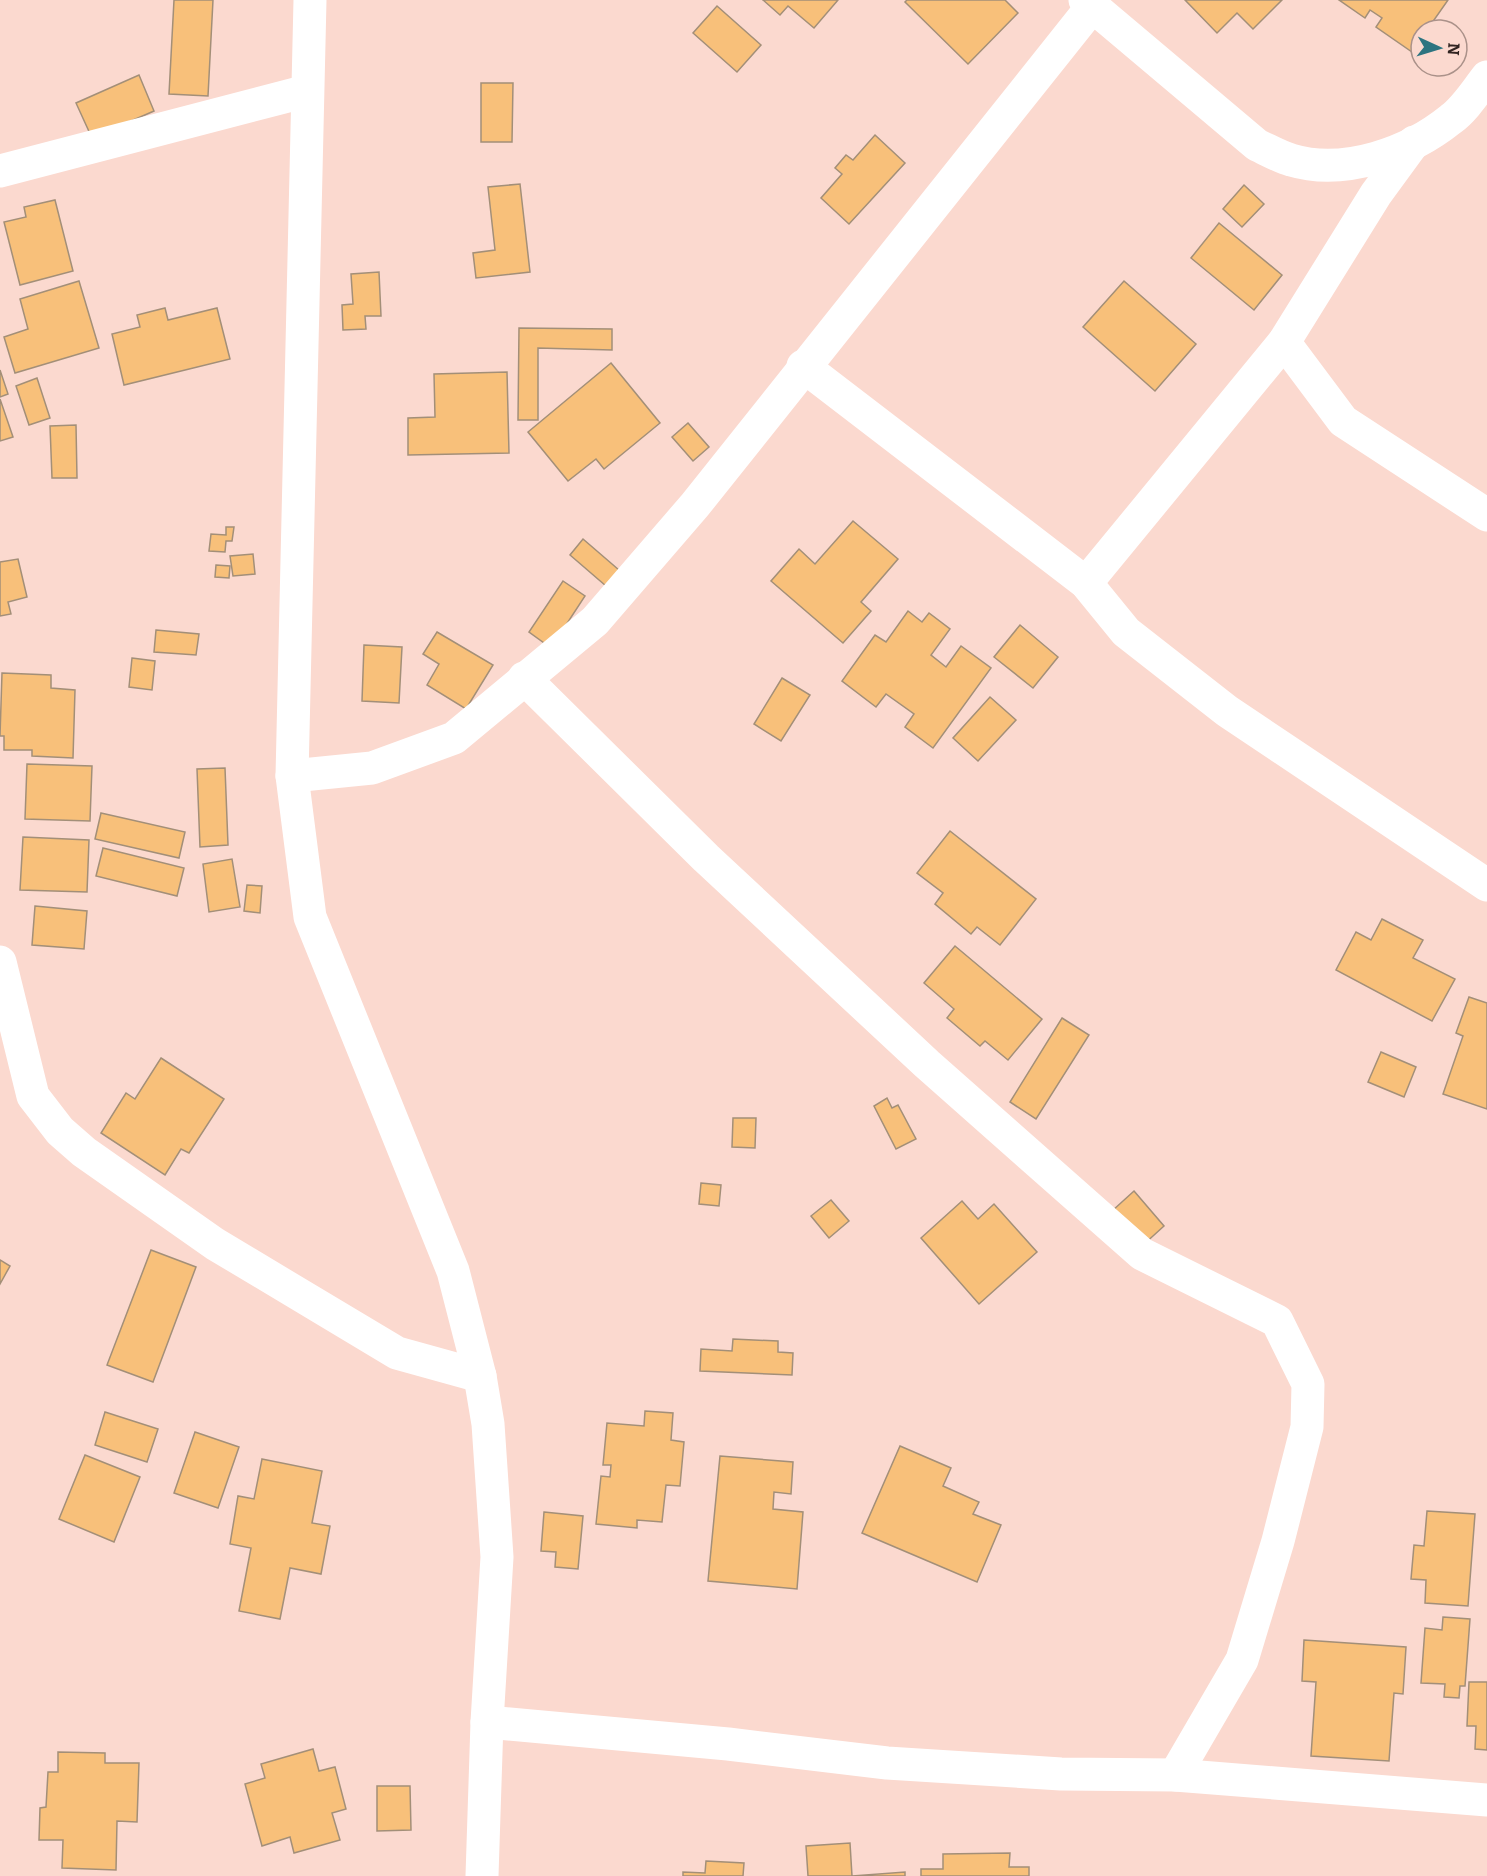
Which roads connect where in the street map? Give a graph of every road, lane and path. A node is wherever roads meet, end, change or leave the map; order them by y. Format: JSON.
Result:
{"nodes":[{"id":1,"x":310,"y":0,"type":"edge"},
{"id":2,"x":1088,"y":4,"type":"edge"},
{"id":3,"x":1487,"y":77,"type":"edge"},
{"id":4,"x":307,"y":91,"type":"junction"},
{"id":5,"x":1487,"y":108,"type":"edge"},
{"id":6,"x":1452,"y":119,"type":"junction"},
{"id":7,"x":1414,"y":142,"type":"junction"},
{"id":8,"x":0,"y":171,"type":"edge"},
{"id":9,"x":1284,"y":342,"type":"junction"},
{"id":10,"x":803,"y":366,"type":"junction"},
{"id":11,"x":1487,"y":515,"type":"edge"},
{"id":12,"x":1086,"y":583,"type":"junction"},
{"id":13,"x":524,"y":678,"type":"junction"},
{"id":14,"x":292,"y":776,"type":"junction"},
{"id":15,"x":1487,"y":885,"type":"edge"},
{"id":16,"x":0,"y":962,"type":"edge"},
{"id":17,"x":480,"y":1376,"type":"junction"},
{"id":18,"x":487,"y":1722,"type":"junction"},
{"id":19,"x":1175,"y":1776,"type":"junction"},
{"id":20,"x":1487,"y":1800,"type":"edge"},
{"id":21,"x":482,"y":1876,"type":"edge"}],
"edges":[{"from":1,"to":4,"type":"street"},
{"from":2,"to":7,"type":"street"},
{"from":2,"to":10,"type":"street"},
{"from":3,"to":6,"type":"street"},
{"from":4,"to":8,"type":"street"},
{"from":4,"to":14,"type":"street"},
{"from":5,"to":6,"type":"street"},
{"from":6,"to":7,"type":"street"},
{"from":7,"to":9,"type":"street"},
{"from":9,"to":11,"type":"street"},
{"from":9,"to":12,"type":"street"},
{"from":10,"to":12,"type":"street"},
{"from":10,"to":13,"type":"street"},
{"from":12,"to":15,"type":"street"},
{"from":13,"to":14,"type":"street"},
{"from":13,"to":19,"type":"street"},
{"from":14,"to":17,"type":"street"},
{"from":16,"to":17,"type":"street"},
{"from":17,"to":18,"type":"street"},
{"from":18,"to":19,"type":"street"},
{"from":18,"to":21,"type":"street"},
{"from":19,"to":20,"type":"street"}]}
